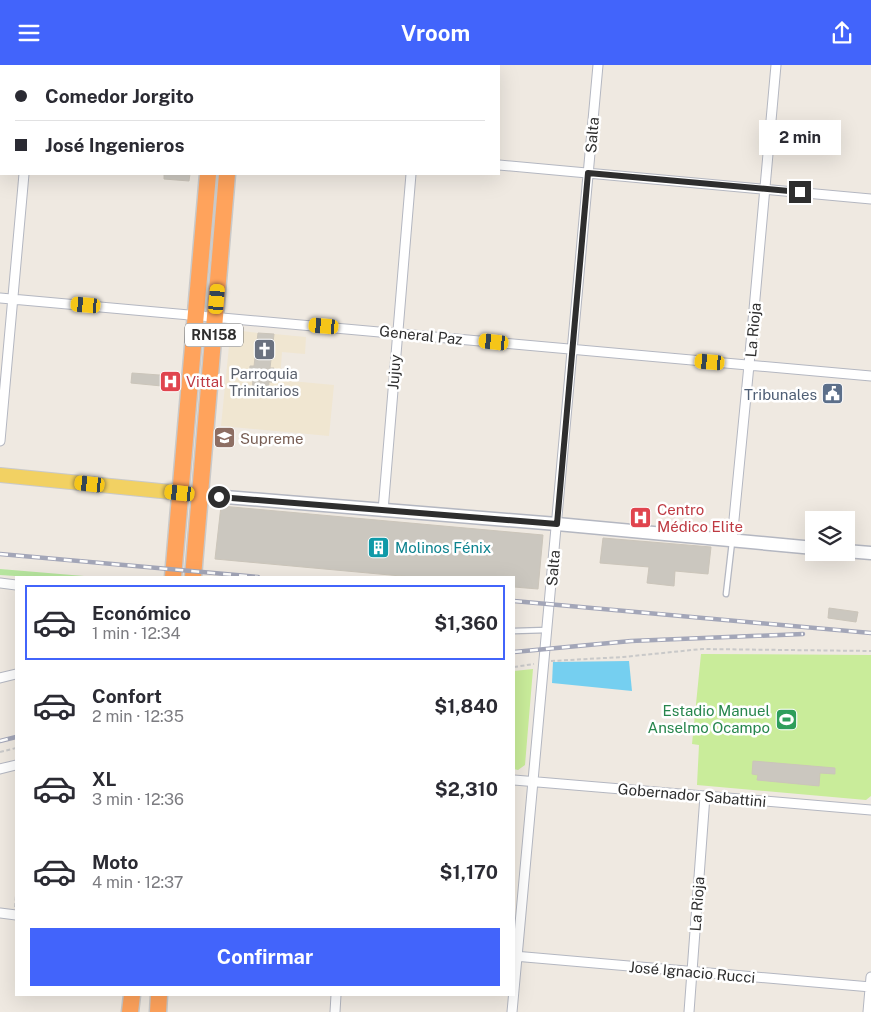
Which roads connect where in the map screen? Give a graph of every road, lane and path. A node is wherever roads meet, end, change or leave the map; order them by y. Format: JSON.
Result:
{"nodes":[{"id":1,"x":598,"y":65,"type":"edge"},
{"id":2,"x":776,"y":65,"type":"edge"},
{"id":3,"x":500,"y":165,"type":"edge"},
{"id":4,"x":588,"y":173,"type":"junction"},
{"id":5,"x":24,"y":175,"type":"edge"},
{"id":6,"x":208,"y":175,"type":"edge"},
{"id":7,"x":227,"y":175,"type":"edge"},
{"id":8,"x":411,"y":175,"type":"edge"},
{"id":9,"x":765,"y":189,"type":"junction"},
{"id":10,"x":871,"y":199,"type":"edge"},
{"id":11,"x":0,"y":298,"type":"edge"},
{"id":12,"x":12,"y":299,"type":"junction"},
{"id":13,"x":195,"y":315,"type":"junction"},
{"id":14,"x":215,"y":317,"type":"junction"},
{"id":15,"x":397,"y":333,"type":"junction"},
{"id":16,"x":573,"y":350,"type":"junction"},
{"id":17,"x":749,"y":365,"type":"junction"},
{"id":18,"x":871,"y":375,"type":"edge"},
{"id":19,"x":0,"y":441,"type":"edge"},
{"id":20,"x":0,"y":475,"type":"edge"},
{"id":21,"x":180,"y":493,"type":"junction"},
{"id":22,"x":201,"y":495,"type":"junction"},
{"id":23,"x":383,"y":511,"type":"junction"},
{"id":24,"x":557,"y":524,"type":"junction"},
{"id":25,"x":732,"y":540,"type":"junction"},
{"id":26,"x":805,"y":547,"type":"edge"},
{"id":27,"x":855,"y":552,"type":"edge"},
{"id":28,"x":871,"y":553,"type":"edge"},
{"id":29,"x":173,"y":576,"type":"edge"},
{"id":30,"x":193,"y":576,"type":"edge"},
{"id":31,"x":0,"y":583,"type":"edge"},
{"id":32,"x":15,"y":585,"type":"edge"},
{"id":33,"x":726,"y":594,"type":"dead end"},
{"id":34,"x":548,"y":630,"type":"junction"},
{"id":35,"x":515,"y":631,"type":"edge"},
{"id":36,"x":871,"y":651,"type":"edge"},
{"id":37,"x":545,"y":662,"type":"junction"},
{"id":38,"x":515,"y":667,"type":"edge"},
{"id":39,"x":15,"y":674,"type":"edge"},
{"id":40,"x":0,"y":678,"type":"edge"},
{"id":41,"x":15,"y":748,"type":"edge"},
{"id":42,"x":0,"y":752,"type":"edge"},
{"id":43,"x":15,"y":765,"type":"edge"},
{"id":44,"x":0,"y":769,"type":"edge"},
{"id":45,"x":515,"y":780,"type":"edge"},
{"id":46,"x":534,"y":782,"type":"junction"},
{"id":47,"x":705,"y":796,"type":"junction"},
{"id":48,"x":871,"y":810,"type":"edge"},
{"id":49,"x":0,"y":913,"type":"edge"},
{"id":50,"x":15,"y":915,"type":"edge"},
{"id":51,"x":516,"y":956,"type":"edge"},
{"id":52,"x":515,"y":970,"type":"edge"},
{"id":53,"x":692,"y":972,"type":"junction"},
{"id":54,"x":871,"y":977,"type":"edge"},
{"id":55,"x":871,"y":987,"type":"edge"},
{"id":56,"x":132,"y":996,"type":"edge"},
{"id":57,"x":159,"y":996,"type":"edge"},
{"id":58,"x":336,"y":996,"type":"edge"},
{"id":59,"x":513,"y":996,"type":"edge"},
{"id":60,"x":130,"y":1012,"type":"edge"},
{"id":61,"x":158,"y":1012,"type":"edge"},
{"id":62,"x":334,"y":1012,"type":"edge"},
{"id":63,"x":512,"y":1012,"type":"edge"},
{"id":64,"x":689,"y":1012,"type":"edge"},
{"id":65,"x":868,"y":1012,"type":"edge"}],
"edges":[{"from":1,"to":4,"type":"street","name":"Salta"},
{"from":2,"to":9,"type":"street","name":"La Rioja"},
{"from":3,"to":4,"type":"street"},
{"from":4,"to":9,"type":"street"},
{"from":4,"to":16,"type":"street","name":"Salta"},
{"from":5,"to":12,"type":"street"},
{"from":6,"to":13,"type":"highway","number":"RN158"},
{"from":7,"to":14,"type":"highway","number":"RN158"},
{"from":8,"to":15,"type":"street","name":"Jujuy"},
{"from":9,"to":10,"type":"street"},
{"from":9,"to":17,"type":"street","name":"La Rioja"},
{"from":11,"to":12,"type":"street","name":"General Paz"},
{"from":12,"to":13,"type":"street","name":"General Paz"},
{"from":12,"to":19,"type":"street"},
{"from":13,"to":14,"type":"street","name":"General Paz"},
{"from":13,"to":21,"type":"highway","number":"RN158"},
{"from":14,"to":15,"type":"street","name":"General Paz"},
{"from":14,"to":22,"type":"highway","number":"RN158"},
{"from":15,"to":16,"type":"street","name":"General Paz"},
{"from":15,"to":23,"type":"street","name":"Jujuy"},
{"from":16,"to":17,"type":"street","name":"General Paz"},
{"from":16,"to":24,"type":"street","name":"Salta"},
{"from":17,"to":18,"type":"street","name":"General Paz"},
{"from":17,"to":25,"type":"street","name":"La Rioja"},
{"from":20,"to":21,"type":"main road"},
{"from":21,"to":22,"type":"main road"},
{"from":21,"to":29,"type":"highway","number":"RN158"},
{"from":22,"to":23,"type":"street"},
{"from":22,"to":30,"type":"highway","number":"RN158"},
{"from":23,"to":24,"type":"street"},
{"from":24,"to":25,"type":"street"},
{"from":24,"to":34,"type":"street","name":"Salta"},
{"from":25,"to":26,"type":"street"},
{"from":25,"to":33,"type":"lane","name":"La Rioja"},
{"from":27,"to":28,"type":"street"},
{"from":31,"to":32,"type":"street"},
{"from":34,"to":35,"type":"lane"},
{"from":34,"to":37,"type":"street","name":"Salta"},
{"from":36,"to":37,"type":"path"},
{"from":37,"to":38,"type":"path"},
{"from":37,"to":46,"type":"street","name":"Salta"},
{"from":39,"to":40,"type":"street"},
{"from":41,"to":42,"type":"path"},
{"from":43,"to":44,"type":"street"},
{"from":45,"to":46,"type":"street","name":"Gobernador Sabattini"},
{"from":46,"to":47,"type":"street","name":"Gobernador Sabattini"},
{"from":46,"to":51,"type":"street","name":"Salta"},
{"from":47,"to":48,"type":"street","name":"Gobernador Sabattini"},
{"from":47,"to":53,"type":"street","name":"La Rioja"},
{"from":49,"to":50,"type":"street"},
{"from":51,"to":52,"type":"street","name":"Salta"},
{"from":51,"to":53,"type":"street","name":"José Ignacio Rucci"},
{"from":53,"to":55,"type":"street","name":"José Ignacio Rucci"},
{"from":53,"to":64,"type":"street","name":"La Rioja"},
{"from":54,"to":55,"type":"street"},
{"from":55,"to":65,"type":"street"},
{"from":56,"to":60,"type":"highway"},
{"from":57,"to":61,"type":"highway"},
{"from":58,"to":62,"type":"street"},
{"from":59,"to":63,"type":"street","name":"Salta"}]}
